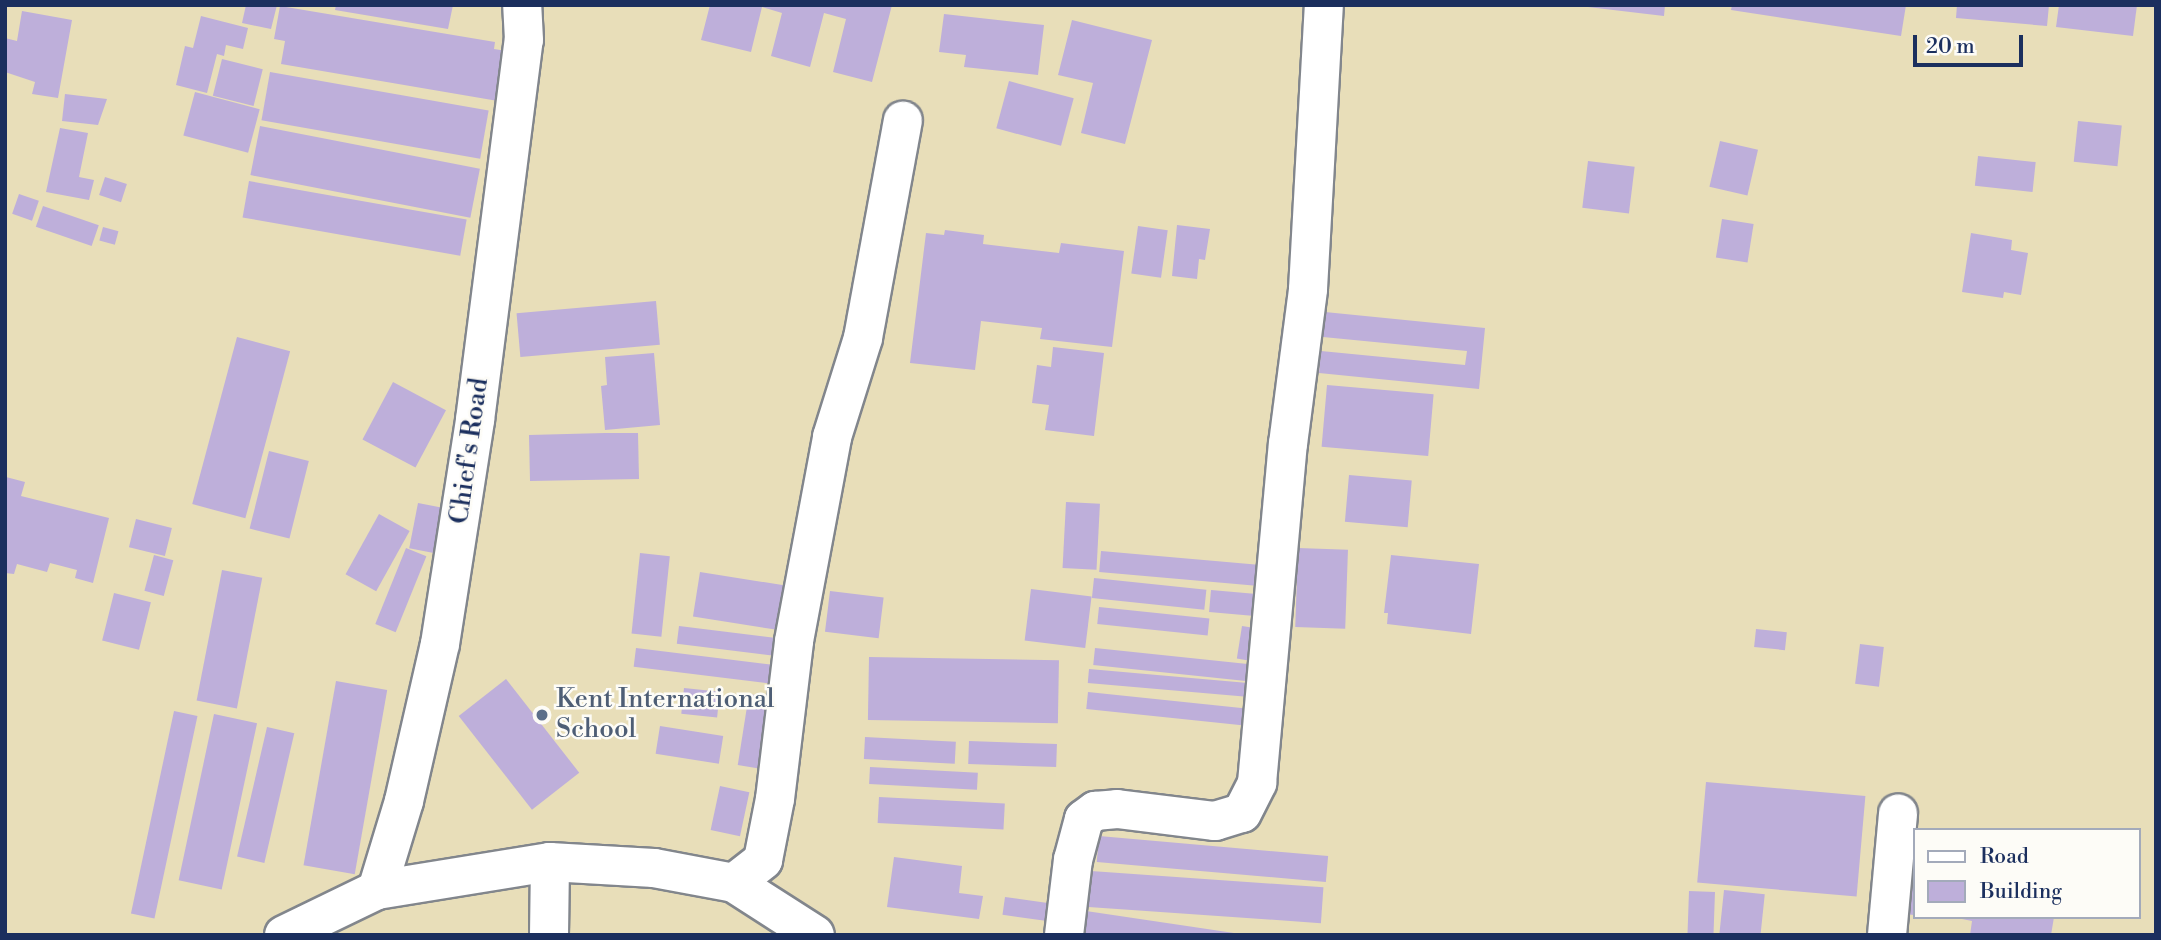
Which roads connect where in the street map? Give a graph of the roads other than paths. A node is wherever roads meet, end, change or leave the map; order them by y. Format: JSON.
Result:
{"nodes":[{"id":1,"x":522,"y":5,"type":"edge"},
{"id":2,"x":1324,"y":5,"type":"edge"},
{"id":3,"x":903,"y":121,"type":"dead end"},
{"id":4,"x":1898,"y":813,"type":"dead end"},
{"id":5,"x":550,"y":862,"type":"junction"},
{"id":6,"x":734,"y":883,"type":"junction"},
{"id":7,"x":377,"y":890,"type":"junction"},
{"id":8,"x":284,"y":935,"type":"edge"},
{"id":9,"x":549,"y":935,"type":"edge"},
{"id":10,"x":815,"y":935,"type":"edge"},
{"id":11,"x":1064,"y":935,"type":"edge"},
{"id":12,"x":1887,"y":935,"type":"edge"}],
"edges":[{"from":1,"to":7,"type":"street","name":"Chief's Road"},
{"from":2,"to":11,"type":"street"},
{"from":3,"to":6,"type":"street"},
{"from":4,"to":12,"type":"street"},
{"from":5,"to":6,"type":"street"},
{"from":5,"to":7,"type":"street"},
{"from":5,"to":9,"type":"street"},
{"from":6,"to":10,"type":"street"},
{"from":7,"to":8,"type":"street"}]}
